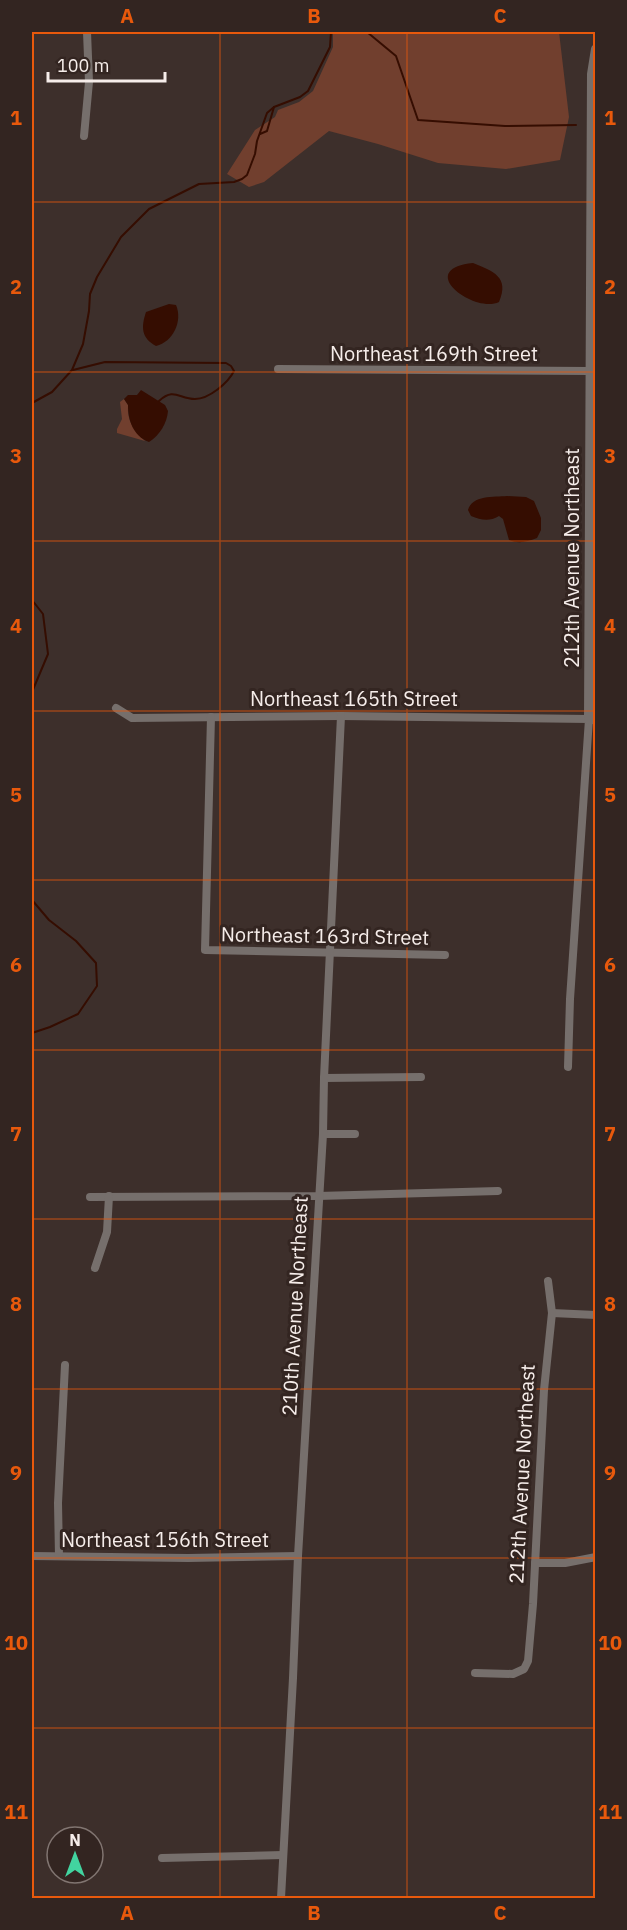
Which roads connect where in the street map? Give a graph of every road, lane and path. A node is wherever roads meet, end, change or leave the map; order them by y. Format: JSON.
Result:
{"nodes":[{"id":1,"x":87,"y":32,"type":"edge"},
{"id":2,"x":596,"y":49,"type":"edge"},
{"id":3,"x":84,"y":136,"type":"dead end"},
{"id":4,"x":593,"y":263,"type":"edge"},
{"id":5,"x":278,"y":369,"type":"dead end"},
{"id":6,"x":590,"y":371,"type":"junction"},
{"id":7,"x":593,"y":477,"type":"edge"},
{"id":8,"x":116,"y":708,"type":"dead end"},
{"id":9,"x":341,"y":716,"type":"junction"},
{"id":10,"x":212,"y":717,"type":"junction"},
{"id":11,"x":592,"y":719,"type":"edge"},
{"id":12,"x":331,"y":952,"type":"junction"},
{"id":13,"x":445,"y":955,"type":"dead end"},
{"id":14,"x":568,"y":1067,"type":"dead end"},
{"id":15,"x":421,"y":1077,"type":"dead end"},
{"id":16,"x":324,"y":1078,"type":"junction"},
{"id":17,"x":323,"y":1134,"type":"junction"},
{"id":18,"x":355,"y":1134,"type":"dead end"},
{"id":19,"x":498,"y":1191,"type":"dead end"},
{"id":20,"x":109,"y":1196,"type":"junction"},
{"id":21,"x":318,"y":1196,"type":"junction"},
{"id":22,"x":90,"y":1197,"type":"dead end"},
{"id":23,"x":95,"y":1268,"type":"dead end"},
{"id":24,"x":548,"y":1281,"type":"dead end"},
{"id":25,"x":552,"y":1313,"type":"junction"},
{"id":26,"x":596,"y":1315,"type":"edge"},
{"id":27,"x":65,"y":1365,"type":"dead end"},
{"id":28,"x":32,"y":1556,"type":"edge"},
{"id":29,"x":59,"y":1556,"type":"junction"},
{"id":30,"x":298,"y":1556,"type":"junction"},
{"id":31,"x":596,"y":1557,"type":"edge"},
{"id":32,"x":535,"y":1563,"type":"junction"},
{"id":33,"x":475,"y":1673,"type":"dead end"},
{"id":34,"x":283,"y":1855,"type":"junction"},
{"id":35,"x":162,"y":1858,"type":"dead end"},
{"id":36,"x":281,"y":1899,"type":"edge"}],
"edges":[{"from":1,"to":3,"type":"street"},
{"from":2,"to":4,"type":"street","name":"212th Avenue Northeast"},
{"from":4,"to":6,"type":"street","name":"212th Avenue Northeast"},
{"from":5,"to":6,"type":"street","name":"Northeast 169th Street"},
{"from":6,"to":7,"type":"street","name":"212th Avenue Northeast"},
{"from":7,"to":11,"type":"street","name":"212th Avenue Northeast"},
{"from":8,"to":10,"type":"street","name":"Northeast 165th Street"},
{"from":9,"to":10,"type":"street","name":"Northeast 165th Street"},
{"from":9,"to":11,"type":"street","name":"Northeast 165th Street"},
{"from":9,"to":12,"type":"street","name":"210th Avenue Northeast"},
{"from":10,"to":12,"type":"street","name":"Northeast 163rd Street"},
{"from":11,"to":14,"type":"street","name":"212th Avenue Northeast"},
{"from":12,"to":13,"type":"street","name":"Northeast 163rd Street"},
{"from":12,"to":16,"type":"street","name":"210th Avenue Northeast"},
{"from":15,"to":16,"type":"street"},
{"from":16,"to":17,"type":"street","name":"210th Avenue Northeast"},
{"from":17,"to":18,"type":"street"},
{"from":17,"to":21,"type":"street","name":"210th Avenue Northeast"},
{"from":19,"to":21,"type":"street"},
{"from":20,"to":21,"type":"street"},
{"from":20,"to":22,"type":"street"},
{"from":20,"to":23,"type":"street"},
{"from":21,"to":30,"type":"street","name":"210th Avenue Northeast"},
{"from":24,"to":25,"type":"street","name":"212th Avenue Northeast"},
{"from":25,"to":26,"type":"street"},
{"from":25,"to":32,"type":"street","name":"212th Avenue Northeast"},
{"from":27,"to":29,"type":"street"},
{"from":28,"to":29,"type":"street","name":"Northeast 156th Street"},
{"from":29,"to":30,"type":"street","name":"Northeast 156th Street"},
{"from":30,"to":34,"type":"street","name":"210th Avenue Northeast"},
{"from":31,"to":32,"type":"street"},
{"from":32,"to":33,"type":"street","name":"212th Avenue Northeast"},
{"from":34,"to":35,"type":"street"},
{"from":34,"to":36,"type":"street","name":"210th Avenue Northeast"}]}
